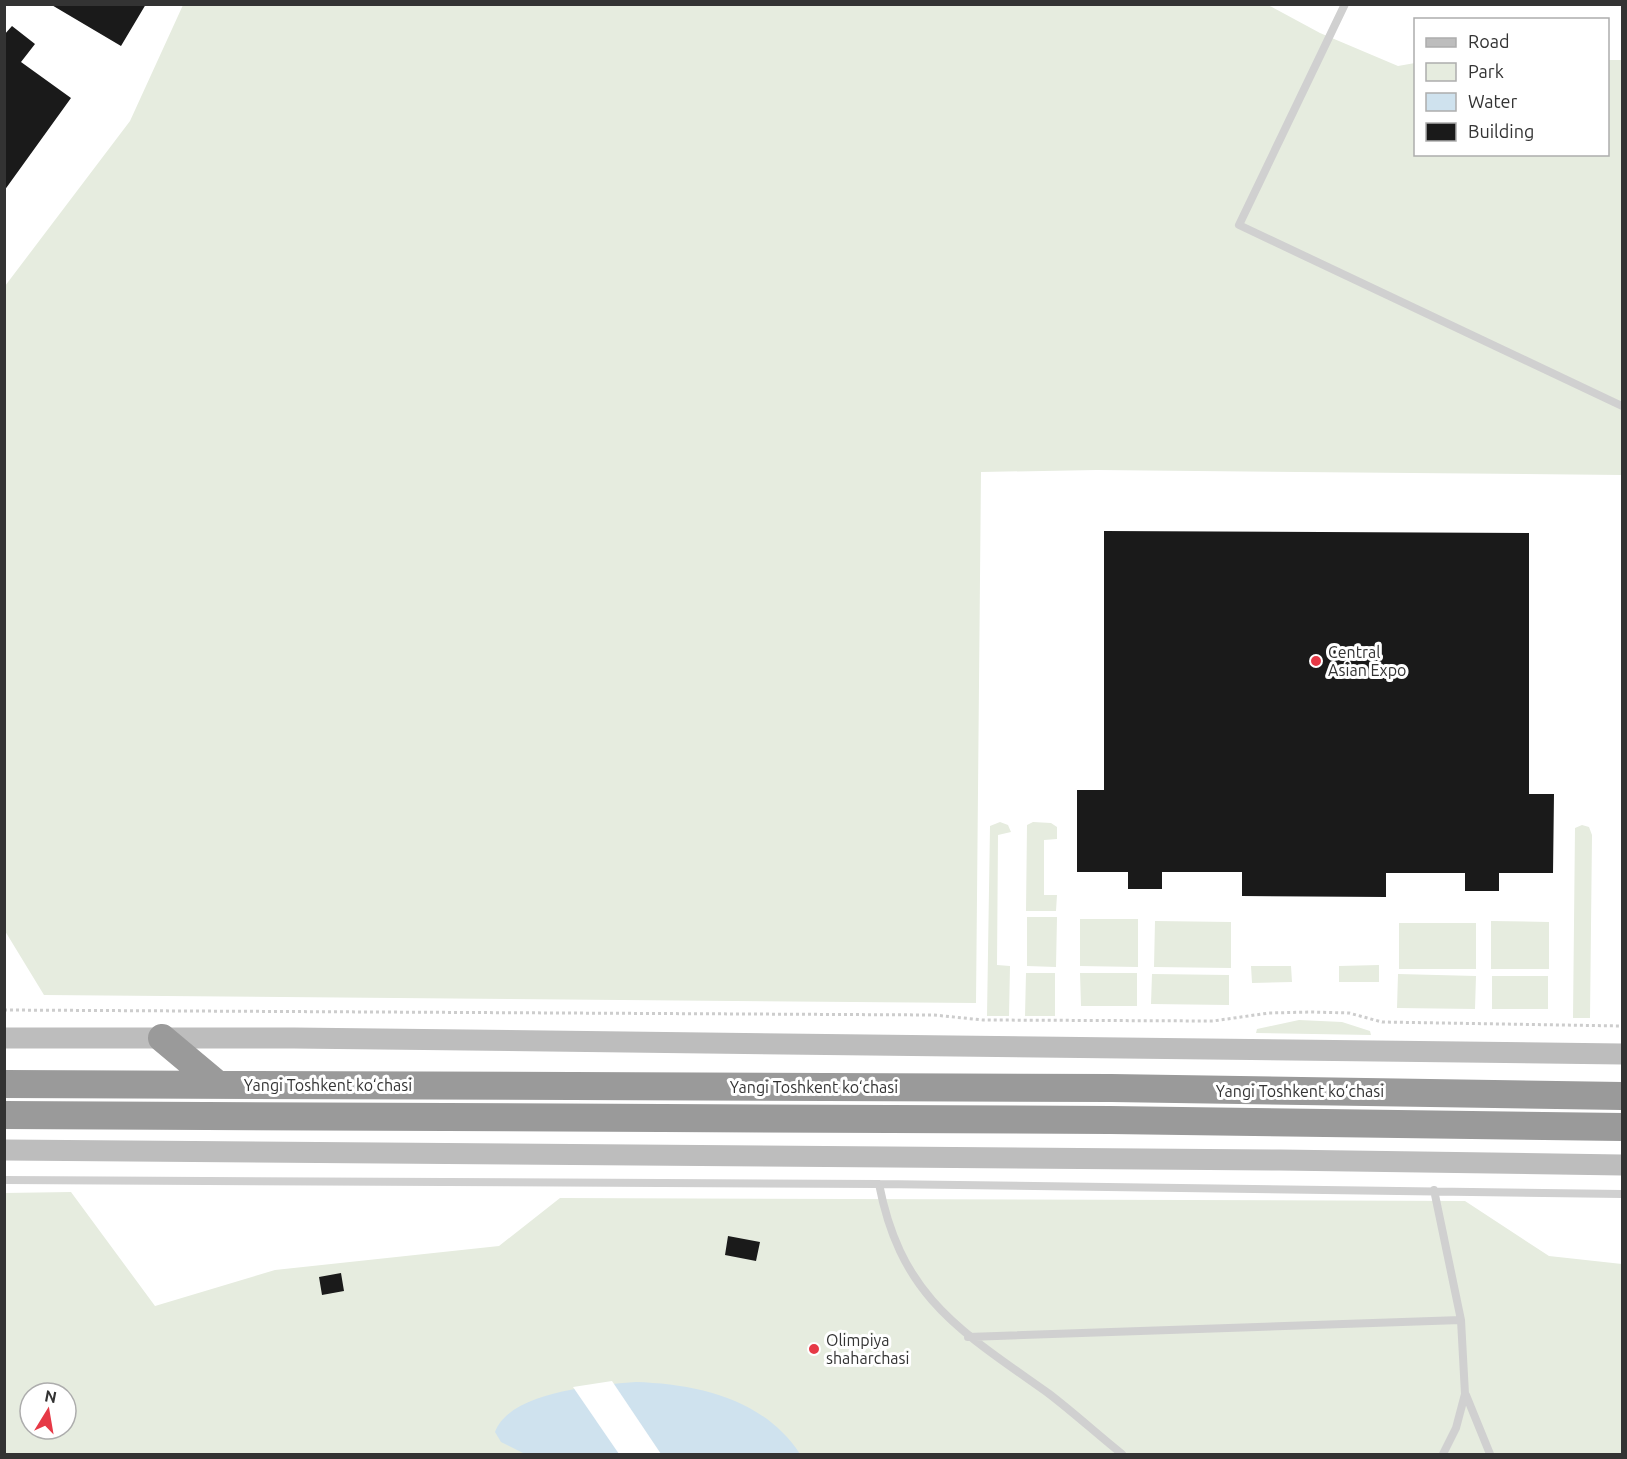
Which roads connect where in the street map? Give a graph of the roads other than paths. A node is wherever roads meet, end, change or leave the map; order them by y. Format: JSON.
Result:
{"nodes":[{"id":1,"x":1345,"y":4,"type":"edge"},
{"id":2,"x":1623,"y":406,"type":"edge"},
{"id":3,"x":4,"y":1038,"type":"edge"},
{"id":4,"x":162,"y":1038,"type":"junction"},
{"id":5,"x":1623,"y":1054,"type":"edge"},
{"id":6,"x":4,"y":1084,"type":"edge"},
{"id":7,"x":217,"y":1084,"type":"junction"},
{"id":8,"x":1623,"y":1096,"type":"edge"},
{"id":9,"x":4,"y":1115,"type":"edge"},
{"id":10,"x":1623,"y":1127,"type":"edge"},
{"id":11,"x":4,"y":1150,"type":"edge"},
{"id":12,"x":1623,"y":1166,"type":"edge"},
{"id":13,"x":4,"y":1180,"type":"edge"},
{"id":14,"x":879,"y":1184,"type":"junction"},
{"id":15,"x":1434,"y":1190,"type":"junction"},
{"id":16,"x":1623,"y":1194,"type":"edge"},
{"id":17,"x":1461,"y":1320,"type":"junction"},
{"id":18,"x":968,"y":1337,"type":"junction"},
{"id":19,"x":1465,"y":1394,"type":"junction"},
{"id":20,"x":1122,"y":1455,"type":"edge"},
{"id":21,"x":1443,"y":1455,"type":"edge"},
{"id":22,"x":1490,"y":1455,"type":"edge"}],
"edges":[{"from":1,"to":2,"type":"lane"},
{"from":3,"to":4,"type":"main road"},
{"from":4,"to":5,"type":"main road"},
{"from":4,"to":7,"type":"highway"},
{"from":6,"to":7,"type":"highway","name":"Yangi Toshkent ko‘chasi"},
{"from":7,"to":8,"type":"highway","name":"Yangi Toshkent ko‘chasi"},
{"from":9,"to":10,"type":"highway","name":"Yangi Toshkent ko‘chasi"},
{"from":11,"to":12,"type":"main road"},
{"from":13,"to":14,"type":"lane"},
{"from":14,"to":15,"type":"lane"},
{"from":14,"to":18,"type":"lane"},
{"from":15,"to":16,"type":"lane"},
{"from":15,"to":17,"type":"lane"},
{"from":17,"to":18,"type":"lane"},
{"from":17,"to":19,"type":"lane"},
{"from":18,"to":20,"type":"lane"},
{"from":19,"to":21,"type":"lane"},
{"from":19,"to":22,"type":"lane"}]}
